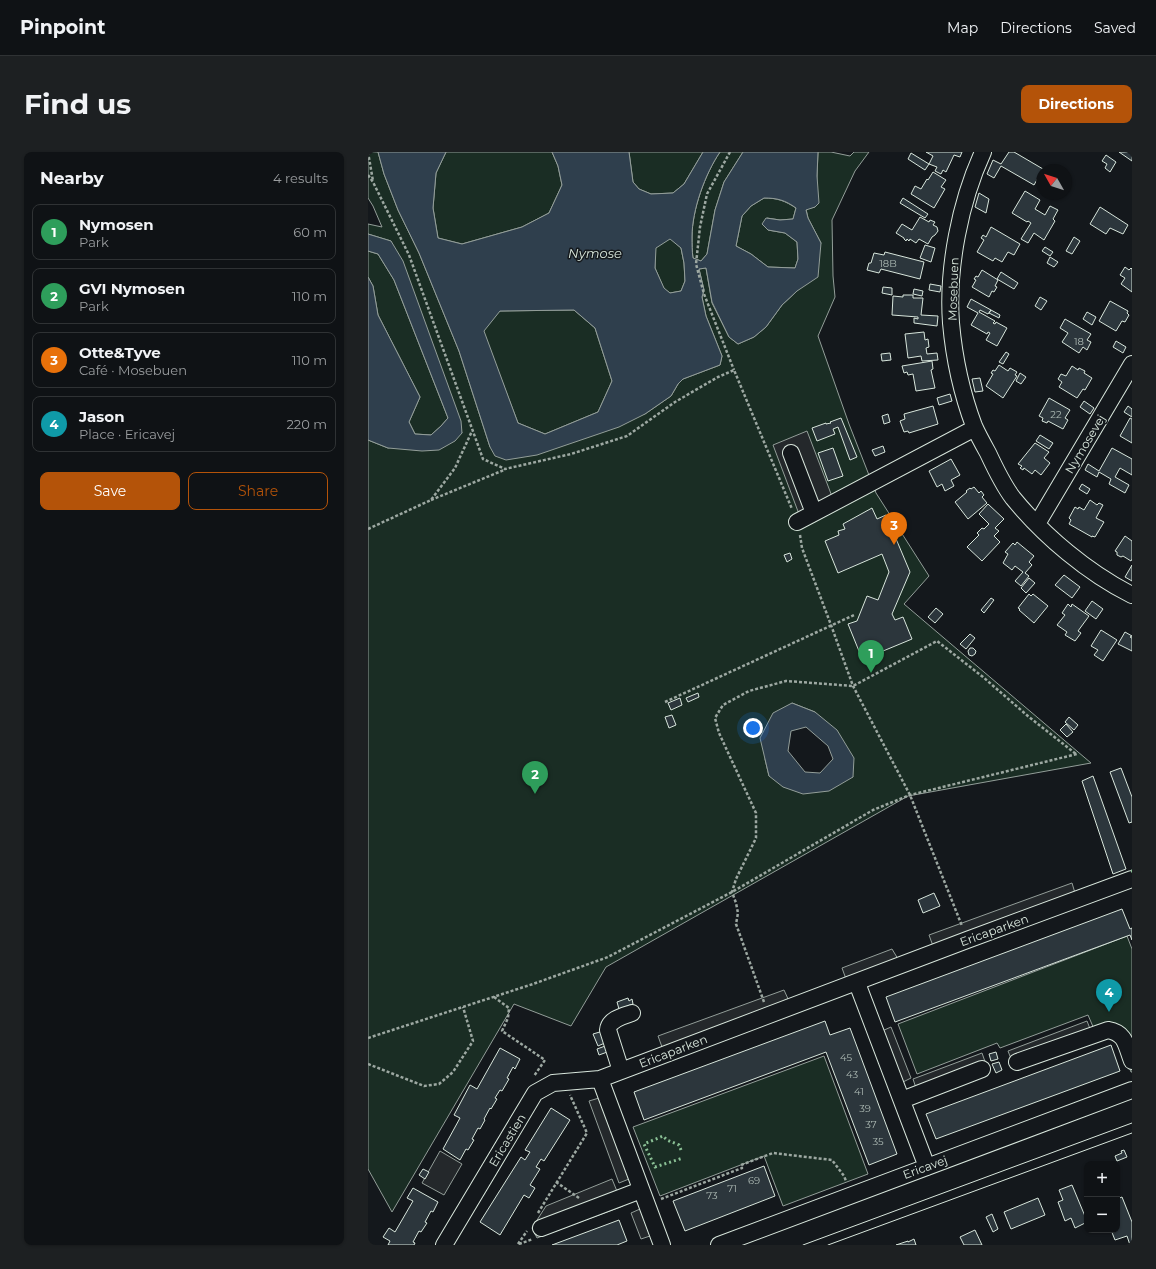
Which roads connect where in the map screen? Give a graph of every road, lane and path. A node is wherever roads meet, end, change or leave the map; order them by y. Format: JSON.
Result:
{"nodes":[{"id":1,"x":368,"y":152,"type":"edge"},
{"id":2,"x":730,"y":152,"type":"edge"},
{"id":3,"x":983,"y":152,"type":"edge"},
{"id":4,"x":368,"y":175,"type":"edge"},
{"id":5,"x":373,"y":182,"type":"junction"},
{"id":6,"x":1132,"y":364,"type":"edge"},
{"id":7,"x":734,"y":370,"type":"junction"},
{"id":8,"x":975,"y":428,"type":"junction"},
{"id":9,"x":472,"y":430,"type":"junction"},
{"id":10,"x":790,"y":453,"type":"dead end"},
{"id":11,"x":505,"y":469,"type":"junction"},
{"id":12,"x":431,"y":500,"type":"junction"},
{"id":13,"x":814,"y":513,"type":"junction"},
{"id":14,"x":797,"y":522,"type":"junction"},
{"id":15,"x":1037,"y":524,"type":"junction"},
{"id":16,"x":368,"y":529,"type":"edge"},
{"id":17,"x":1132,"y":595,"type":"edge"},
{"id":18,"x":854,"y":615,"type":"dead end"},
{"id":19,"x":831,"y":625,"type":"junction"},
{"id":20,"x":853,"y":686,"type":"junction"},
{"id":21,"x":665,"y":702,"type":"dead end"},
{"id":22,"x":910,"y":795,"type":"junction"},
{"id":23,"x":1132,"y":879,"type":"edge"},
{"id":24,"x":732,"y":892,"type":"junction"},
{"id":25,"x":967,"y":940,"type":"junction"},
{"id":26,"x":856,"y":983,"type":"junction"},
{"id":27,"x":494,"y":997,"type":"junction"},
{"id":28,"x":463,"y":1008,"type":"junction"},
{"id":29,"x":632,"y":1013,"type":"dead end"},
{"id":30,"x":769,"y":1015,"type":"junction"},
{"id":31,"x":368,"y":1038,"type":"edge"},
{"id":32,"x":1132,"y":1061,"type":"edge"},
{"id":33,"x":1017,"y":1062,"type":"dead end"},
{"id":34,"x":368,"y":1064,"type":"edge"},
{"id":35,"x":982,"y":1069,"type":"dead end"},
{"id":36,"x":621,"y":1071,"type":"junction"},
{"id":37,"x":534,"y":1077,"type":"dead end"},
{"id":38,"x":600,"y":1079,"type":"junction"},
{"id":39,"x":563,"y":1082,"type":"junction"},
{"id":40,"x":1132,"y":1090,"type":"edge"},
{"id":41,"x":902,"y":1100,"type":"junction"},
{"id":42,"x":927,"y":1167,"type":"junction"},
{"id":43,"x":556,"y":1182,"type":"junction"},
{"id":44,"x":641,"y":1190,"type":"junction"},
{"id":45,"x":852,"y":1195,"type":"junction"},
{"id":46,"x":647,"y":1205,"type":"junction"},
{"id":47,"x":593,"y":1208,"type":"junction"},
{"id":48,"x":536,"y":1222,"type":"junction"},
{"id":49,"x":518,"y":1244,"type":"edge"},
{"id":50,"x":444,"y":1245,"type":"edge"},
{"id":51,"x":662,"y":1245,"type":"edge"},
{"id":52,"x":719,"y":1245,"type":"edge"}],
"edges":[{"from":1,"to":5,"type":"path"},
{"from":2,"to":7,"type":"path"},
{"from":3,"to":8,"type":"street","name":"Mosebuen"},
{"from":4,"to":5,"type":"path"},
{"from":5,"to":9,"type":"path"},
{"from":6,"to":15,"type":"street","name":"Nymosevej"},
{"from":7,"to":11,"type":"path"},
{"from":7,"to":14,"type":"path"},
{"from":8,"to":13,"type":"street"},
{"from":8,"to":15,"type":"street","name":"Mosebuen"},
{"from":9,"to":11,"type":"path"},
{"from":9,"to":12,"type":"path"},
{"from":10,"to":13,"type":"street"},
{"from":11,"to":12,"type":"path"},
{"from":12,"to":16,"type":"path"},
{"from":13,"to":14,"type":"street"},
{"from":14,"to":19,"type":"path"},
{"from":15,"to":17,"type":"street","name":"Mosebuen"},
{"from":18,"to":19,"type":"path"},
{"from":19,"to":20,"type":"path"},
{"from":19,"to":21,"type":"path"},
{"from":20,"to":22,"type":"path"},
{"from":20,"to":22,"type":"path"},
{"from":20,"to":24,"type":"path"},
{"from":22,"to":24,"type":"path"},
{"from":22,"to":25,"type":"path"},
{"from":23,"to":25,"type":"street","name":"Ericaparken"},
{"from":24,"to":27,"type":"path"},
{"from":24,"to":30,"type":"path"},
{"from":25,"to":26,"type":"street","name":"Ericaparken"},
{"from":26,"to":30,"type":"street","name":"Ericaparken"},
{"from":26,"to":41,"type":"street"},
{"from":27,"to":28,"type":"path"},
{"from":27,"to":37,"type":"path"},
{"from":28,"to":31,"type":"path"},
{"from":28,"to":34,"type":"path"},
{"from":29,"to":36,"type":"street"},
{"from":30,"to":36,"type":"street","name":"Ericaparken"},
{"from":32,"to":33,"type":"street"},
{"from":35,"to":41,"type":"street"},
{"from":36,"to":38,"type":"street","name":"Ericaparken"},
{"from":38,"to":39,"type":"street","name":"Ericastien"},
{"from":38,"to":44,"type":"street"},
{"from":39,"to":43,"type":"path"},
{"from":39,"to":50,"type":"street","name":"Ericastien"},
{"from":40,"to":42,"type":"street","name":"Ericavej"},
{"from":41,"to":42,"type":"street"},
{"from":42,"to":45,"type":"street","name":"Ericavej"},
{"from":43,"to":47,"type":"path"},
{"from":43,"to":48,"type":"path"},
{"from":44,"to":46,"type":"street"},
{"from":44,"to":47,"type":"street"},
{"from":45,"to":46,"type":"path"},
{"from":45,"to":52,"type":"street","name":"Ericavej"},
{"from":46,"to":51,"type":"street"},
{"from":47,"to":48,"type":"street"},
{"from":48,"to":49,"type":"path"}]}
